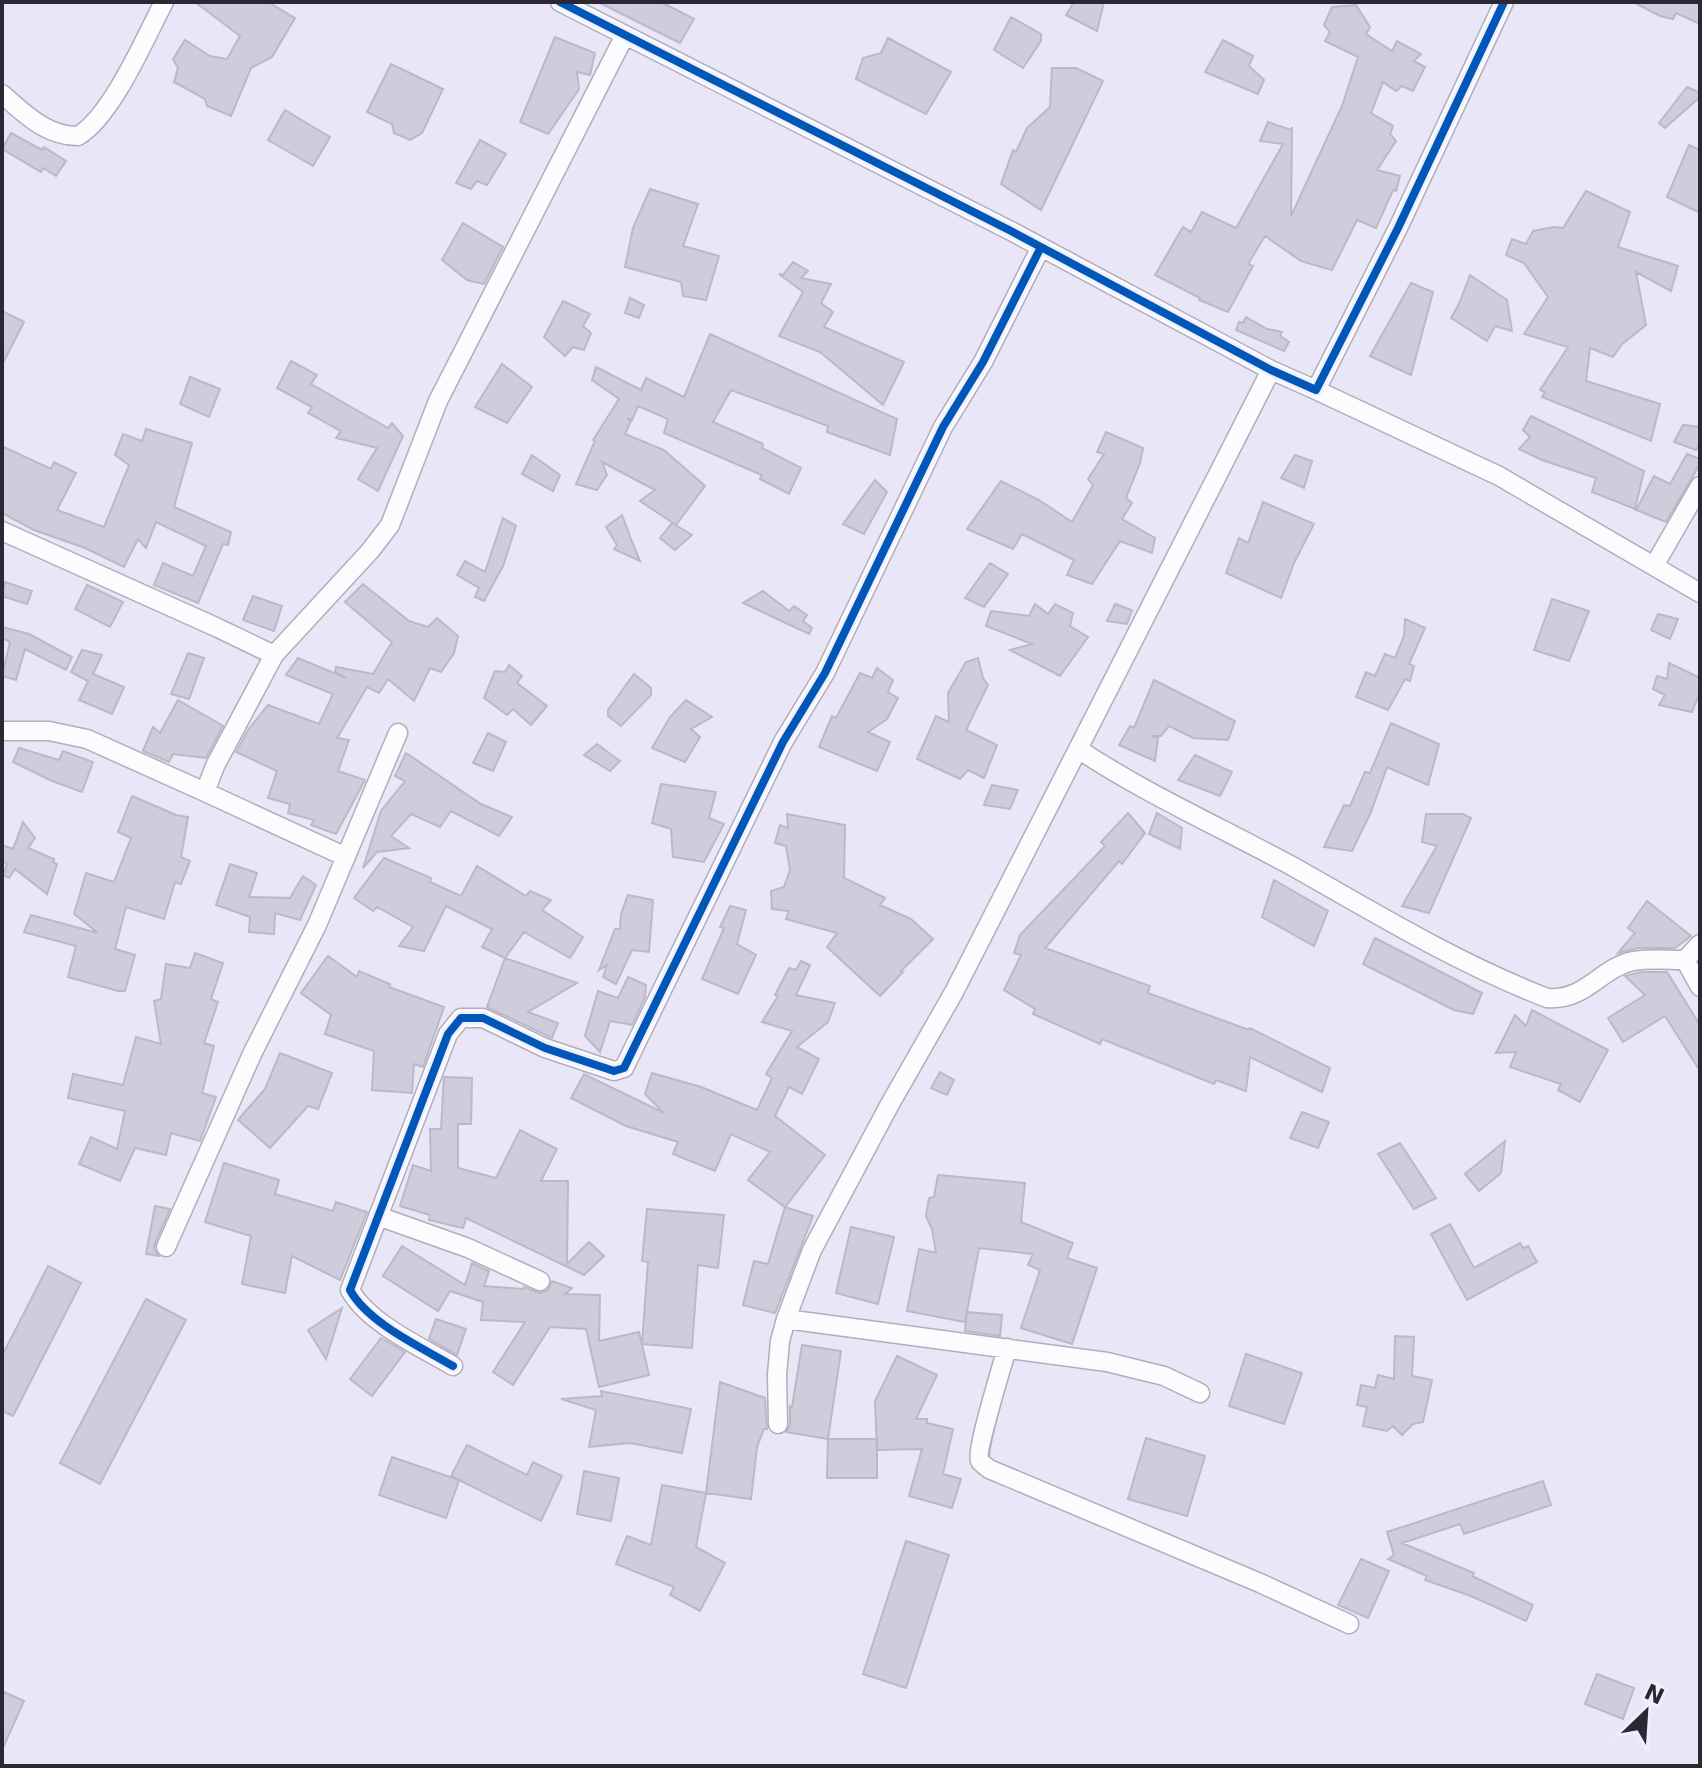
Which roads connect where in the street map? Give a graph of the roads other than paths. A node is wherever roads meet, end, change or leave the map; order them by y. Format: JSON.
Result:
{"nodes":[{"id":1,"x":164,"y":2,"type":"edge"},
{"id":2,"x":560,"y":2,"type":"edge"},
{"id":3,"x":1504,"y":2,"type":"edge"},
{"id":4,"x":625,"y":35,"type":"junction"},
{"id":5,"x":2,"y":94,"type":"edge"},
{"id":6,"x":1041,"y":247,"type":"junction"},
{"id":7,"x":1271,"y":370,"type":"junction"},
{"id":8,"x":1316,"y":390,"type":"junction"},
{"id":9,"x":1700,"y":486,"type":"edge"},
{"id":10,"x":2,"y":531,"type":"edge"},
{"id":11,"x":1654,"y":566,"type":"junction"},
{"id":12,"x":1700,"y":593,"type":"edge"},
{"id":13,"x":274,"y":655,"type":"junction"},
{"id":14,"x":2,"y":731,"type":"edge"},
{"id":15,"x":398,"y":733,"type":"dead end"},
{"id":16,"x":1078,"y":749,"type":"junction"},
{"id":17,"x":205,"y":792,"type":"junction"},
{"id":18,"x":346,"y":857,"type":"junction"},
{"id":19,"x":1700,"y":944,"type":"edge"},
{"id":20,"x":1685,"y":960,"type":"junction"},
{"id":21,"x":1700,"y":987,"type":"edge"},
{"id":22,"x":378,"y":1216,"type":"junction"},
{"id":23,"x":166,"y":1247,"type":"dead end"},
{"id":24,"x":540,"y":1281,"type":"dead end"},
{"id":25,"x":786,"y":1319,"type":"junction"},
{"id":26,"x":1007,"y":1348,"type":"junction"},
{"id":27,"x":453,"y":1366,"type":"dead end"},
{"id":28,"x":1200,"y":1393,"type":"dead end"},
{"id":29,"x":778,"y":1424,"type":"dead end"},
{"id":30,"x":1349,"y":1624,"type":"dead end"}],
"edges":[{"from":1,"to":5,"type":"street"},
{"from":2,"to":4,"type":"street"},
{"from":3,"to":8,"type":"street"},
{"from":4,"to":6,"type":"street"},
{"from":4,"to":13,"type":"street"},
{"from":6,"to":7,"type":"street"},
{"from":6,"to":22,"type":"street"},
{"from":7,"to":8,"type":"street"},
{"from":7,"to":16,"type":"street"},
{"from":8,"to":11,"type":"street"},
{"from":9,"to":11,"type":"street"},
{"from":10,"to":13,"type":"street"},
{"from":11,"to":12,"type":"street"},
{"from":13,"to":17,"type":"street"},
{"from":14,"to":17,"type":"street"},
{"from":15,"to":18,"type":"street"},
{"from":16,"to":20,"type":"street"},
{"from":16,"to":25,"type":"street"},
{"from":17,"to":18,"type":"street"},
{"from":18,"to":23,"type":"street"},
{"from":19,"to":20,"type":"street"},
{"from":20,"to":21,"type":"street"},
{"from":22,"to":24,"type":"street"},
{"from":22,"to":27,"type":"street"},
{"from":25,"to":26,"type":"street"},
{"from":25,"to":29,"type":"street"},
{"from":26,"to":28,"type":"street"},
{"from":26,"to":30,"type":"street"}]}
